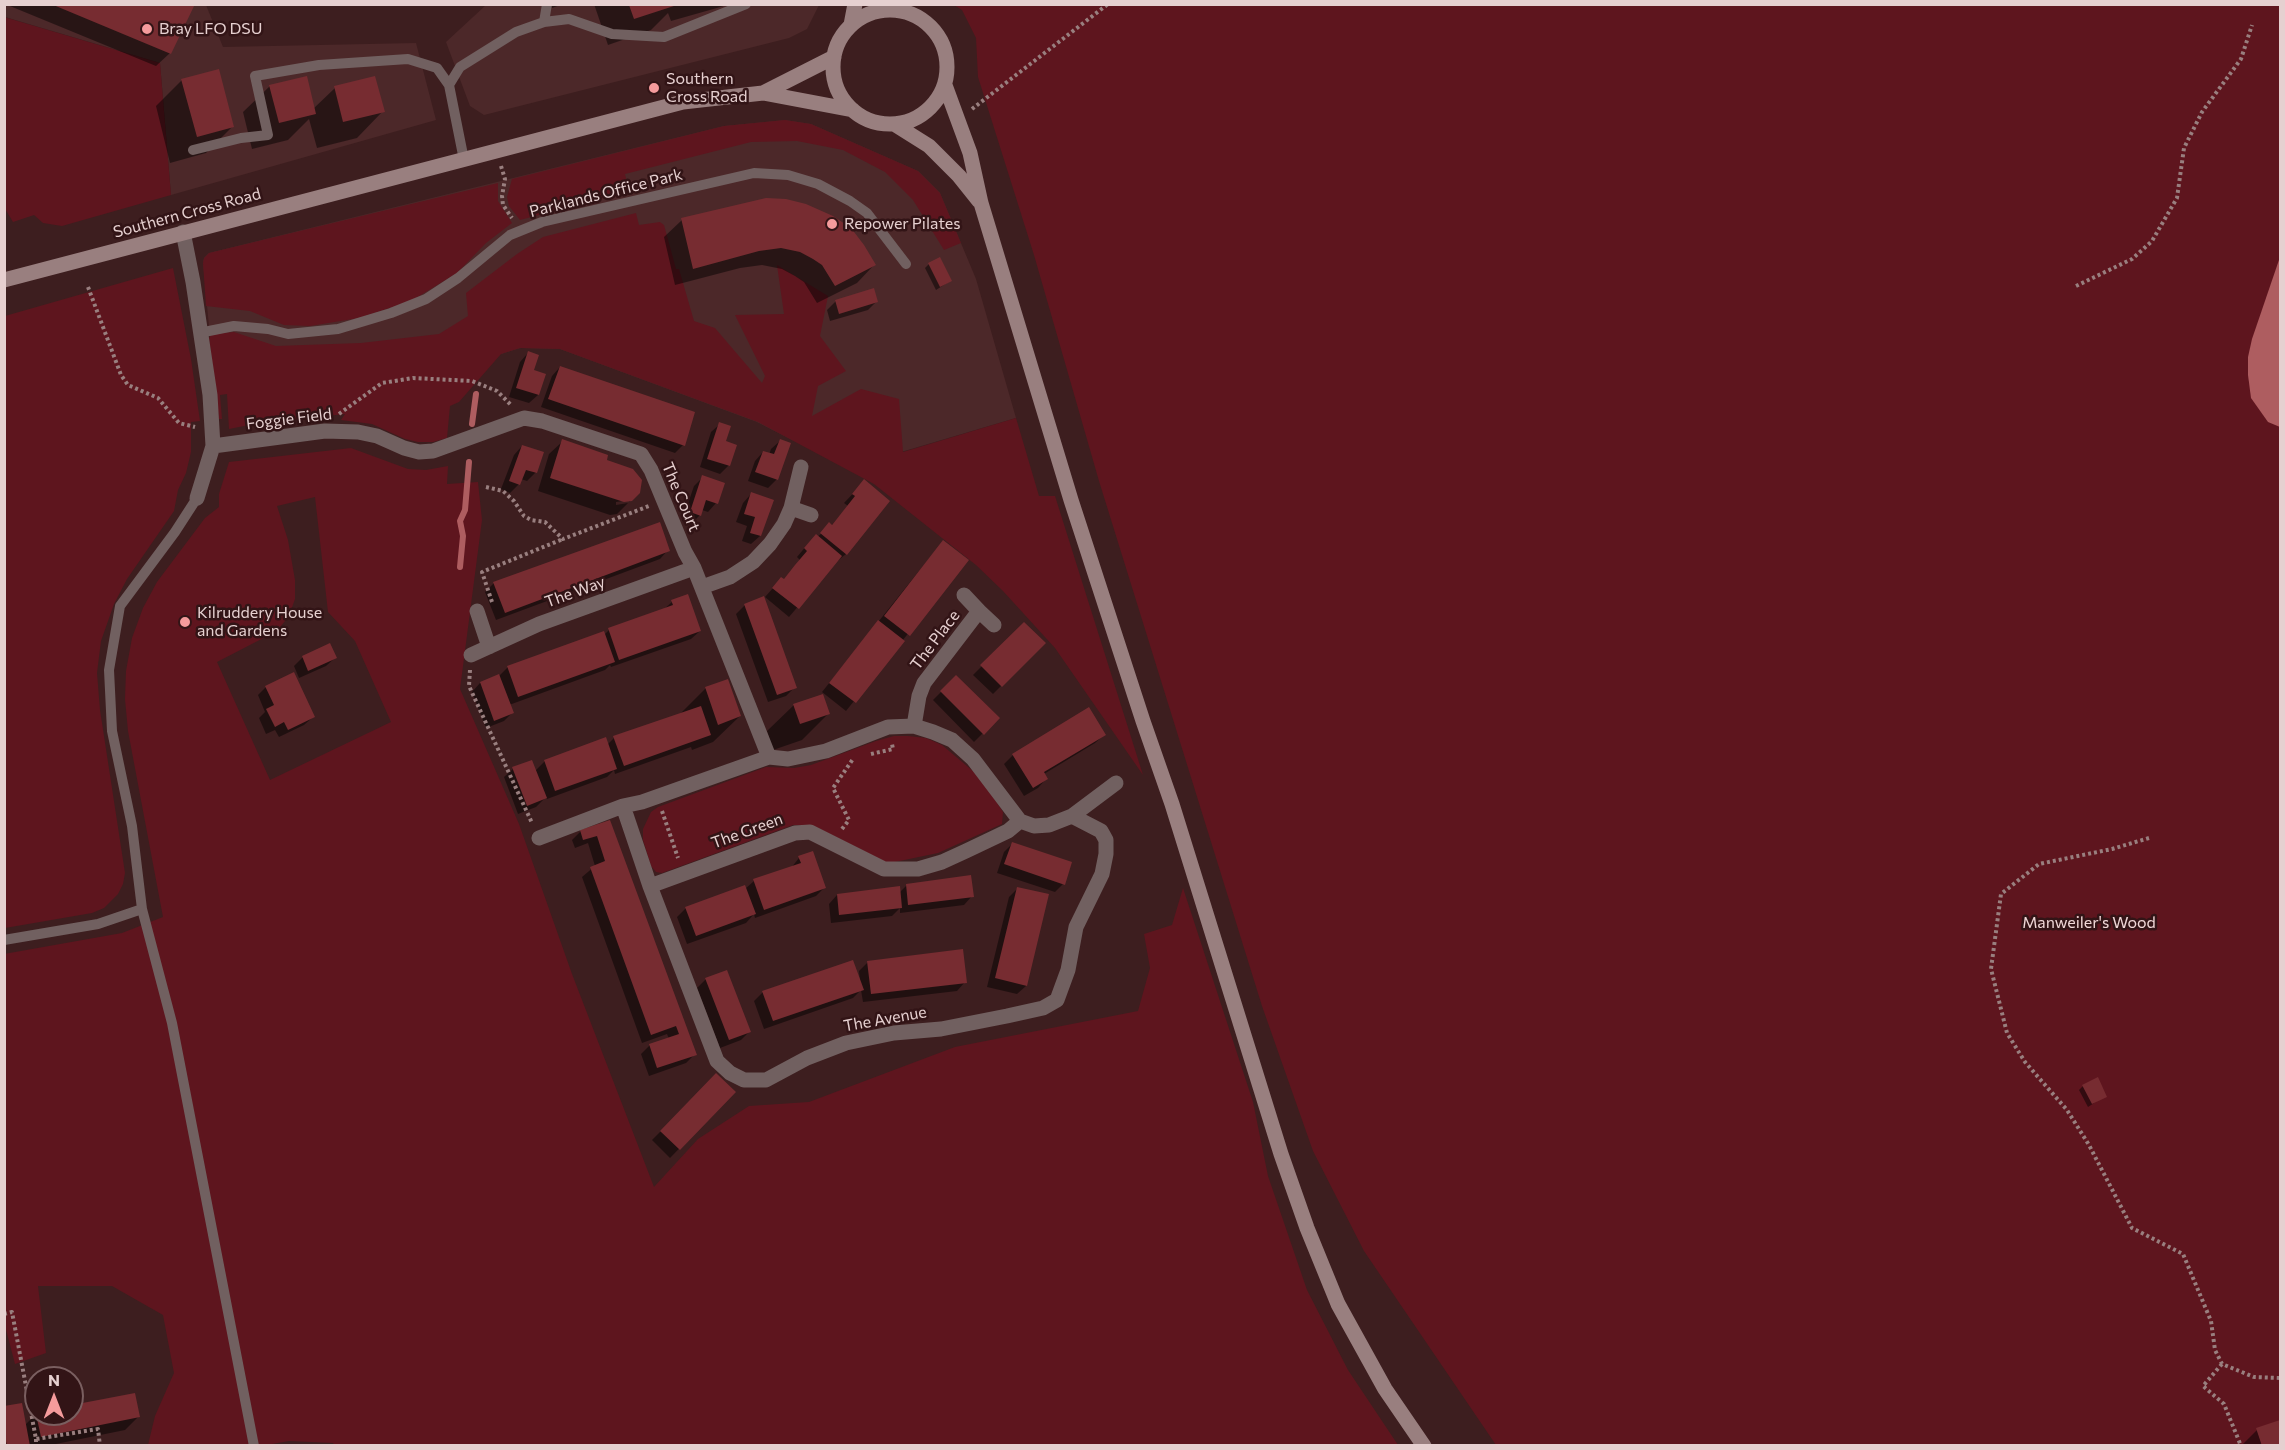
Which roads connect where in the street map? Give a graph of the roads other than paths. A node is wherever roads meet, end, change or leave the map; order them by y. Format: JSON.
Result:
{"nodes":[{"id":1,"x":547,"y":4,"type":"edge"},
{"id":2,"x":746,"y":4,"type":"edge"},
{"id":3,"x":855,"y":4,"type":"edge"},
{"id":4,"x":913,"y":10,"type":"edge"},
{"id":5,"x":544,"y":22,"type":"junction"},
{"id":6,"x":851,"y":25,"type":"junction"},
{"id":7,"x":834,"y":57,"type":"junction"},
{"id":8,"x":449,"y":85,"type":"junction"},
{"id":9,"x":945,"y":85,"type":"junction"},
{"id":10,"x":764,"y":93,"type":"junction"},
{"id":11,"x":853,"y":111,"type":"junction"},
{"id":12,"x":894,"y":124,"type":"junction"},
{"id":13,"x":193,"y":150,"type":"dead end"},
{"id":14,"x":464,"y":160,"type":"junction"},
{"id":15,"x":981,"y":203,"type":"junction"},
{"id":16,"x":183,"y":232,"type":"junction"},
{"id":17,"x":906,"y":264,"type":"dead end"},
{"id":18,"x":4,"y":280,"type":"edge"},
{"id":19,"x":199,"y":333,"type":"junction"},
{"id":20,"x":524,"y":418,"type":"joint"},
{"id":21,"x":213,"y":446,"type":"junction"},
{"id":22,"x":801,"y":468,"type":"dead end"},
{"id":23,"x":197,"y":498,"type":"joint"},
{"id":24,"x":791,"y":508,"type":"junction"},
{"id":25,"x":811,"y":515,"type":"dead end"},
{"id":26,"x":694,"y":568,"type":"junction"},
{"id":27,"x":702,"y":587,"type":"junction"},
{"id":28,"x":964,"y":595,"type":"dead end"},
{"id":29,"x":477,"y":610,"type":"dead end"},
{"id":30,"x":979,"y":611,"type":"junction"},
{"id":31,"x":994,"y":625,"type":"dead end"},
{"id":32,"x":489,"y":647,"type":"junction"},
{"id":33,"x":471,"y":655,"type":"road end"},
{"id":34,"x":914,"y":726,"type":"junction"},
{"id":35,"x":769,"y":757,"type":"junction"},
{"id":36,"x":1116,"y":783,"type":"dead end"},
{"id":37,"x":623,"y":806,"type":"junction"},
{"id":38,"x":1072,"y":816,"type":"junction"},
{"id":39,"x":1020,"y":821,"type":"junction"},
{"id":40,"x":539,"y":838,"type":"road end"},
{"id":41,"x":650,"y":886,"type":"junction"},
{"id":42,"x":142,"y":909,"type":"junction"},
{"id":43,"x":4,"y":940,"type":"edge"},
{"id":44,"x":254,"y":1446,"type":"edge"},
{"id":45,"x":1424,"y":1446,"type":"edge"}],
"edges":[{"from":1,"to":5,"type":"lane"},
{"from":2,"to":5,"type":"lane"},
{"from":3,"to":6,"type":"main road"},
{"from":4,"to":6,"type":"main road"},
{"from":4,"to":9,"type":"main road"},
{"from":5,"to":8,"type":"lane"},
{"from":6,"to":7,"type":"main road"},
{"from":7,"to":10,"type":"main road","name":"Southern Cross Road"},
{"from":7,"to":11,"type":"main road"},
{"from":8,"to":13,"type":"lane"},
{"from":8,"to":14,"type":"lane"},
{"from":9,"to":12,"type":"main road"},
{"from":9,"to":15,"type":"main road"},
{"from":10,"to":11,"type":"main road","name":"Southern Cross Road"},
{"from":10,"to":14,"type":"main road","name":"Southern Cross Road"},
{"from":11,"to":12,"type":"main road"},
{"from":12,"to":15,"type":"main road"},
{"from":14,"to":16,"type":"main road","name":"Southern Cross Road"},
{"from":15,"to":45,"type":"main road"},
{"from":16,"to":18,"type":"main road","name":"Southern Cross Road"},
{"from":16,"to":19,"type":"street"},
{"from":17,"to":19,"type":"lane","name":"Parklands Office Park"},
{"from":19,"to":21,"type":"street"},
{"from":20,"to":21,"type":"street","name":"Foggie Field"},
{"from":20,"to":26,"type":"street","name":"The Court"},
{"from":21,"to":23,"type":"street"},
{"from":22,"to":24,"type":"street"},
{"from":23,"to":42,"type":"lane"},
{"from":24,"to":25,"type":"street"},
{"from":24,"to":27,"type":"street"},
{"from":26,"to":27,"type":"street","name":"The Court"},
{"from":26,"to":32,"type":"street","name":"The Way"},
{"from":27,"to":35,"type":"street"},
{"from":28,"to":30,"type":"street","name":"The Place"},
{"from":29,"to":32,"type":"street"},
{"from":30,"to":31,"type":"street","name":"The Place"},
{"from":30,"to":34,"type":"street","name":"The Place"},
{"from":32,"to":33,"type":"street","name":"The Way"},
{"from":34,"to":35,"type":"street"},
{"from":34,"to":39,"type":"street"},
{"from":35,"to":37,"type":"street"},
{"from":36,"to":38,"type":"street"},
{"from":37,"to":40,"type":"street"},
{"from":37,"to":41,"type":"street","name":"The Avenue"},
{"from":38,"to":39,"type":"street"},
{"from":38,"to":41,"type":"street","name":"The Avenue"},
{"from":39,"to":41,"type":"street","name":"The Green"},
{"from":42,"to":43,"type":"lane"},
{"from":42,"to":44,"type":"lane"}]}
